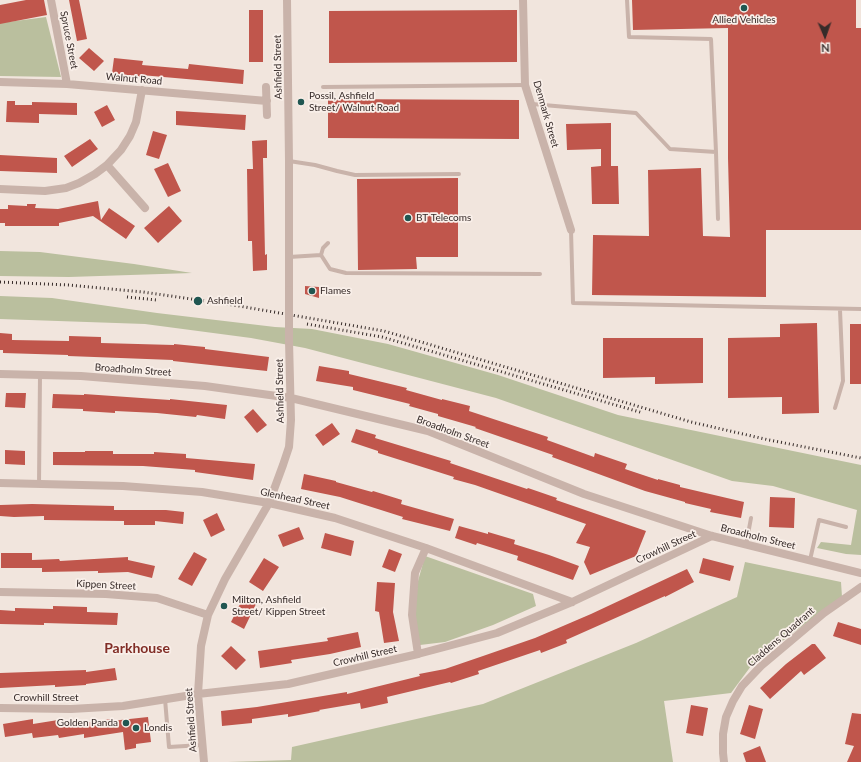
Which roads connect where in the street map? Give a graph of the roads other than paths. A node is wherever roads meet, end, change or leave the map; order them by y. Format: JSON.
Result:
{"nodes":[{"id":1,"x":51,"y":0,"type":"edge"},
{"id":2,"x":287,"y":0,"type":"edge"},
{"id":3,"x":522,"y":0,"type":"edge"},
{"id":4,"x":627,"y":0,"type":"edge"},
{"id":5,"x":0,"y":82,"type":"edge"},
{"id":6,"x":67,"y":84,"type":"junction"},
{"id":7,"x":525,"y":85,"type":"junction"},
{"id":8,"x":266,"y":87,"type":"dead end"},
{"id":9,"x":323,"y":87,"type":"dead end"},
{"id":10,"x":142,"y":90,"type":"junction"},
{"id":11,"x":267,"y":101,"type":"junction"},
{"id":12,"x":531,"y":104,"type":"junction"},
{"id":13,"x":267,"y":115,"type":"dead end"},
{"id":14,"x":716,"y":152,"type":"junction"},
{"id":15,"x":289,"y":161,"type":"junction"},
{"id":16,"x":107,"y":165,"type":"junction"},
{"id":17,"x":459,"y":174,"type":"dead end"},
{"id":18,"x":0,"y":189,"type":"edge"},
{"id":19,"x":145,"y":208,"type":"dead end"},
{"id":20,"x":718,"y":219,"type":"dead end"},
{"id":21,"x":571,"y":230,"type":"joint"},
{"id":22,"x":328,"y":243,"type":"dead end"},
{"id":23,"x":321,"y":256,"type":"junction"},
{"id":24,"x":289,"y":257,"type":"junction"},
{"id":25,"x":540,"y":274,"type":"dead end"},
{"id":26,"x":861,"y":309,"type":"edge"},
{"id":27,"x":840,"y":310,"type":"junction"},
{"id":28,"x":0,"y":374,"type":"edge"},
{"id":29,"x":40,"y":375,"type":"junction"},
{"id":30,"x":291,"y":398,"type":"junction"},
{"id":31,"x":835,"y":408,"type":"dead end"},
{"id":32,"x":0,"y":483,"type":"edge"},
{"id":33,"x":39,"y":484,"type":"junction"},
{"id":34,"x":269,"y":503,"type":"junction"},
{"id":35,"x":751,"y":518,"type":"dead end"},
{"id":36,"x":846,"y":527,"type":"dead end"},
{"id":37,"x":712,"y":536,"type":"junction"},
{"id":38,"x":746,"y":545,"type":"junction"},
{"id":39,"x":426,"y":548,"type":"junction"},
{"id":40,"x":810,"y":560,"type":"junction"},
{"id":41,"x":861,"y":573,"type":"edge"},
{"id":42,"x":861,"y":587,"type":"edge"},
{"id":43,"x":0,"y":592,"type":"edge"},
{"id":44,"x":572,"y":602,"type":"junction"},
{"id":45,"x":208,"y":615,"type":"junction"},
{"id":46,"x":418,"y":654,"type":"junction"},
{"id":47,"x":198,"y":694,"type":"junction"},
{"id":48,"x":165,"y":699,"type":"junction"},
{"id":49,"x":0,"y":708,"type":"edge"},
{"id":50,"x":202,"y":745,"type":"junction"},
{"id":51,"x":204,"y":762,"type":"edge"},
{"id":52,"x":724,"y":762,"type":"edge"}],
"edges":[{"from":1,"to":6,"type":"street","name":"Spruce Street"},
{"from":2,"to":15,"type":"street","name":"Ashfield Street"},
{"from":3,"to":7,"type":"street","name":"Denmark Street"},
{"from":4,"to":14,"type":"lane"},
{"from":5,"to":6,"type":"street","name":"Walnut Road"},
{"from":6,"to":10,"type":"street","name":"Walnut Road"},
{"from":7,"to":9,"type":"lane"},
{"from":7,"to":12,"type":"street","name":"Denmark Street"},
{"from":8,"to":11,"type":"street"},
{"from":10,"to":11,"type":"street","name":"Walnut Road"},
{"from":10,"to":16,"type":"street"},
{"from":11,"to":13,"type":"street"},
{"from":12,"to":14,"type":"lane"},
{"from":12,"to":21,"type":"street","name":"Denmark Street"},
{"from":14,"to":20,"type":"lane"},
{"from":15,"to":17,"type":"lane"},
{"from":15,"to":24,"type":"street","name":"Ashfield Street"},
{"from":16,"to":18,"type":"street"},
{"from":16,"to":19,"type":"street"},
{"from":21,"to":27,"type":"lane"},
{"from":22,"to":23,"type":"lane"},
{"from":23,"to":24,"type":"lane"},
{"from":23,"to":25,"type":"lane"},
{"from":24,"to":30,"type":"street","name":"Ashfield Street","bridge":true},
{"from":26,"to":27,"type":"lane"},
{"from":27,"to":31,"type":"lane"},
{"from":28,"to":29,"type":"street","name":"Broadholm Street"},
{"from":29,"to":30,"type":"street","name":"Broadholm Street"},
{"from":29,"to":33,"type":"lane"},
{"from":30,"to":34,"type":"street","name":"Ashfield Street"},
{"from":30,"to":37,"type":"street","name":"Broadholm Street"},
{"from":32,"to":33,"type":"street","name":"Glenhead Street"},
{"from":33,"to":34,"type":"street","name":"Glenhead Street"},
{"from":34,"to":39,"type":"street","name":"Glenhead Street"},
{"from":34,"to":45,"type":"street","name":"Ashfield Street"},
{"from":35,"to":38,"type":"lane"},
{"from":36,"to":40,"type":"lane"},
{"from":37,"to":38,"type":"street","name":"Broadholm Street"},
{"from":37,"to":44,"type":"street","name":"Crowhill Street"},
{"from":38,"to":40,"type":"street","name":"Broadholm Street"},
{"from":39,"to":44,"type":"street","name":"Glenhead Street"},
{"from":39,"to":46,"type":"street"},
{"from":40,"to":41,"type":"street","name":"Broadholm Street"},
{"from":42,"to":52,"type":"street","name":"Claddens Quadrant"},
{"from":43,"to":45,"type":"street","name":"Kippen Street"},
{"from":44,"to":46,"type":"street","name":"Crowhill Street"},
{"from":45,"to":47,"type":"street","name":"Ashfield Street"},
{"from":46,"to":47,"type":"street","name":"Crowhill Street"},
{"from":47,"to":48,"type":"street","name":"Crowhill Street"},
{"from":47,"to":50,"type":"street","name":"Ashfield Street"},
{"from":48,"to":49,"type":"street","name":"Crowhill Street"},
{"from":48,"to":50,"type":"lane"},
{"from":50,"to":51,"type":"street","name":"Ashfield Street"}]}
